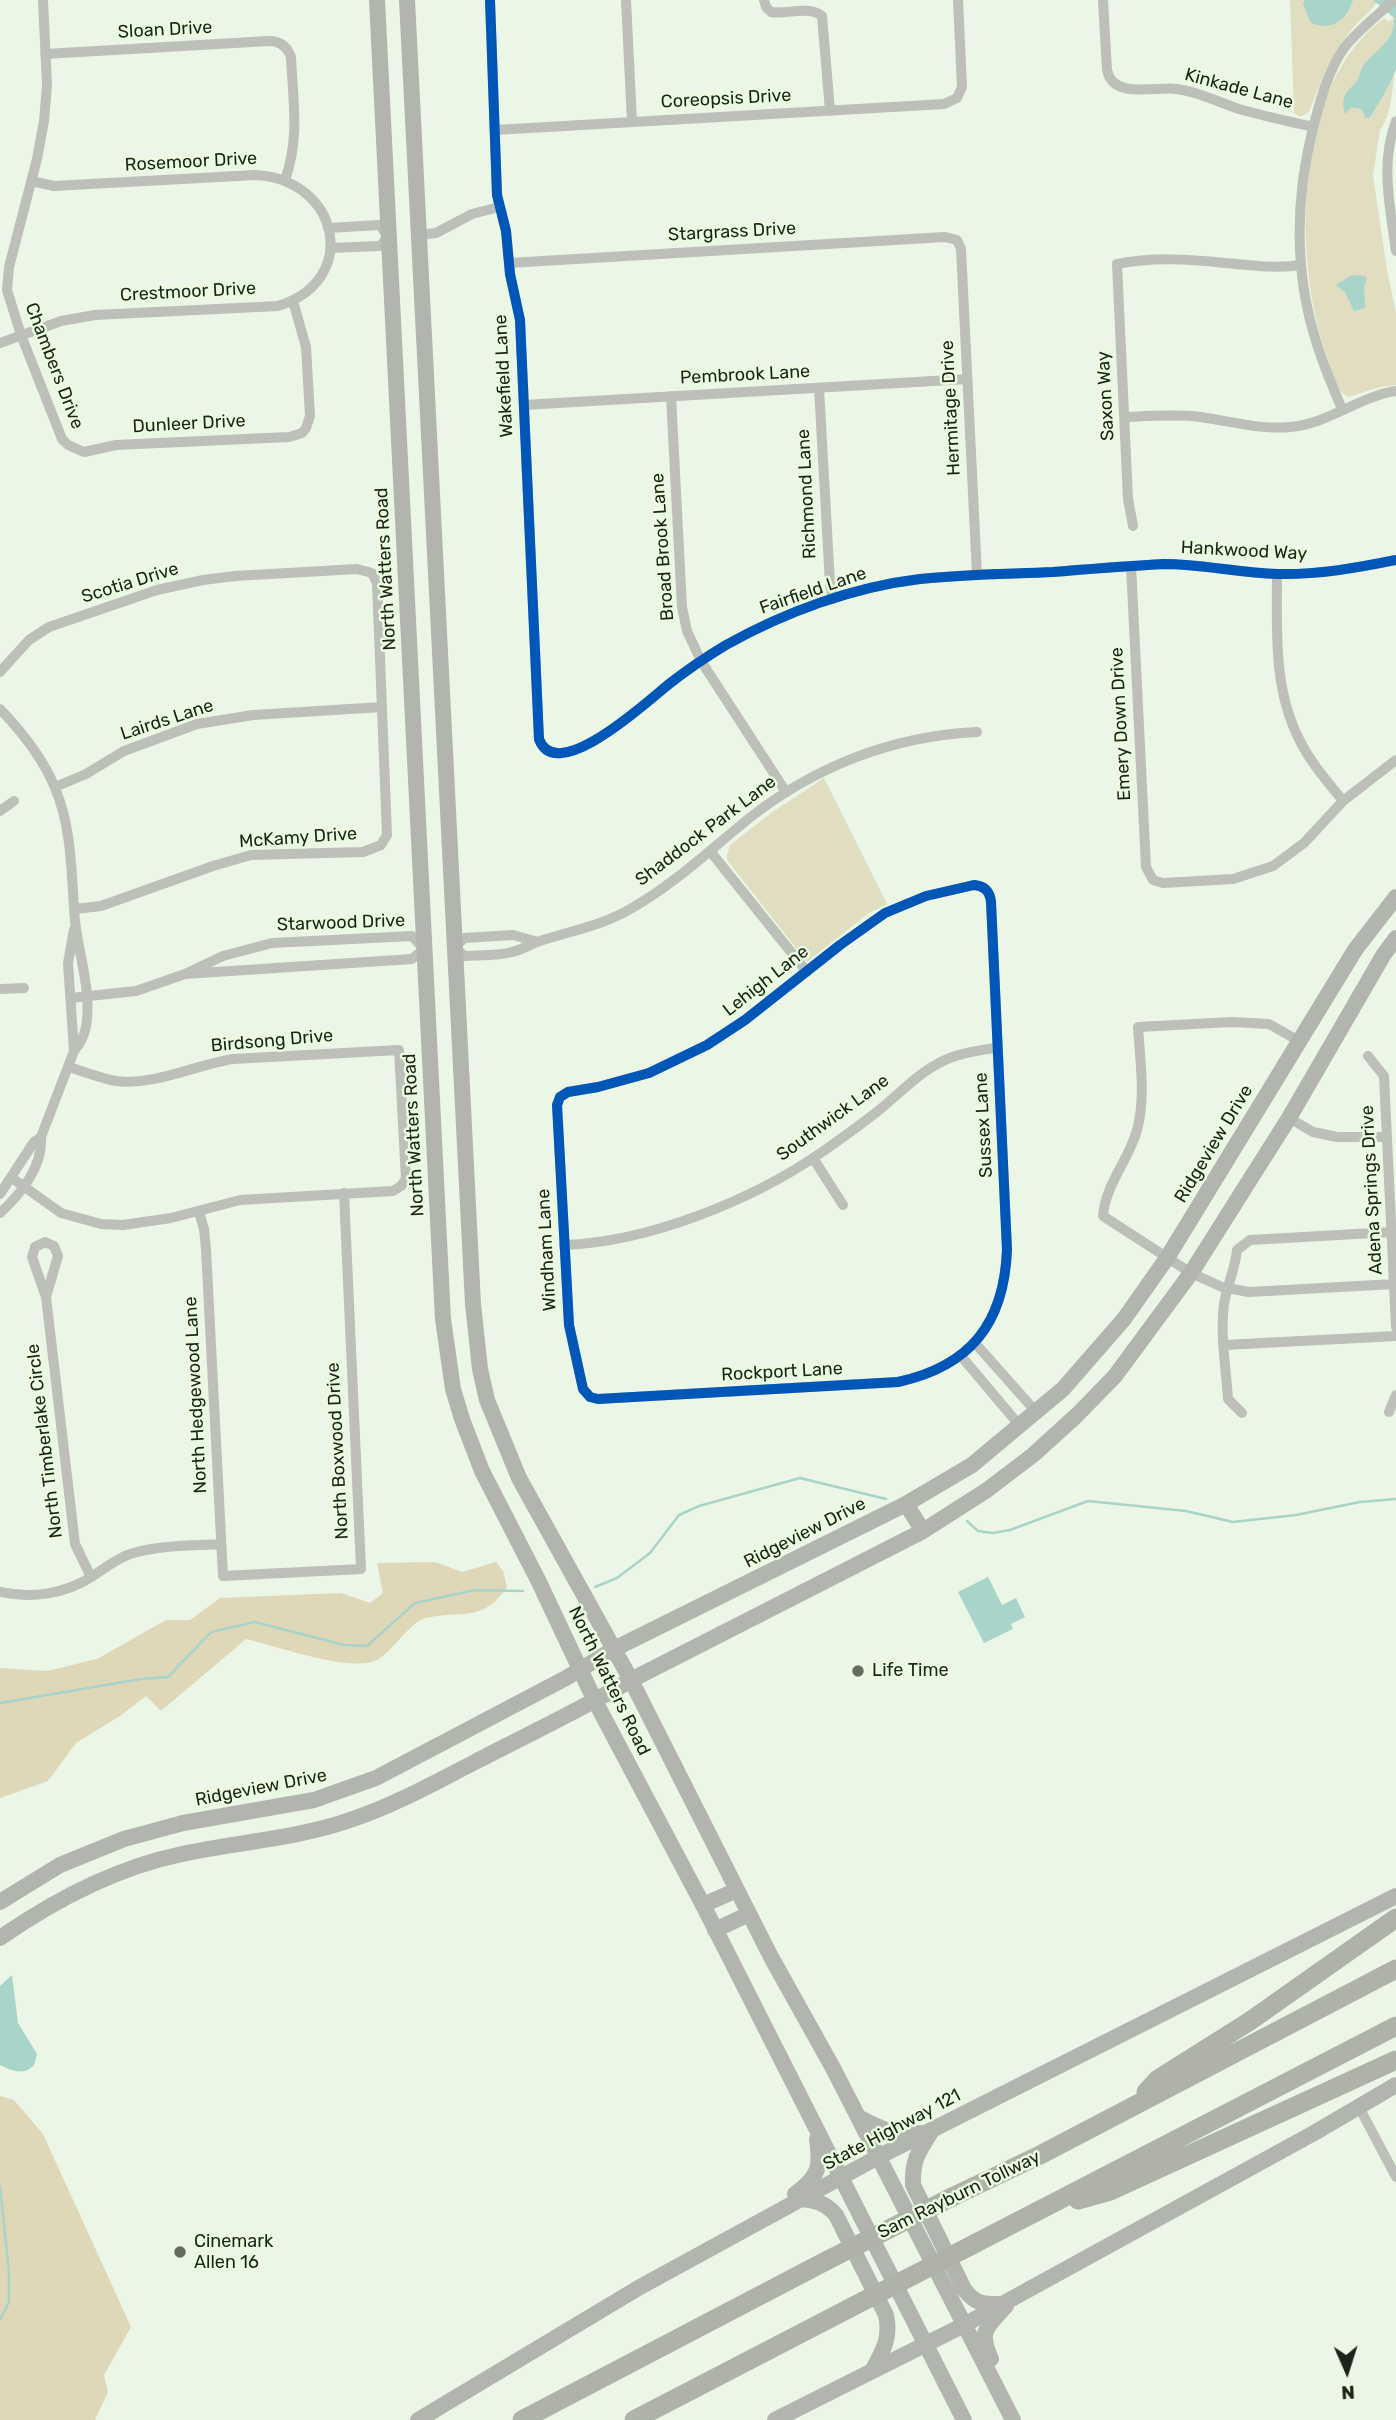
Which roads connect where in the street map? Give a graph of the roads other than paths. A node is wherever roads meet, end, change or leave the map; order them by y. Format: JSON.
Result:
{"nodes":[{"id":1,"x":43,"y":0,"type":"edge"},
{"id":2,"x":377,"y":0,"type":"edge"},
{"id":3,"x":407,"y":0,"type":"edge"},
{"id":4,"x":490,"y":0,"type":"edge"},
{"id":5,"x":626,"y":0,"type":"edge"},
{"id":6,"x":764,"y":0,"type":"edge"},
{"id":7,"x":958,"y":0,"type":"edge"},
{"id":8,"x":1103,"y":0,"type":"edge"},
{"id":9,"x":1394,"y":0,"type":"edge"},
{"id":10,"x":45,"y":54,"type":"junction"},
{"id":11,"x":830,"y":111,"type":"junction"},
{"id":12,"x":1396,"y":121,"type":"edge"},
{"id":13,"x":632,"y":122,"type":"junction"},
{"id":14,"x":1313,"y":127,"type":"junction"},
{"id":15,"x":495,"y":130,"type":"junction"},
{"id":16,"x":285,"y":180,"type":"junction"},
{"id":17,"x":31,"y":181,"type":"junction"},
{"id":18,"x":499,"y":207,"type":"junction"},
{"id":19,"x":328,"y":228,"type":"junction"},
{"id":20,"x":419,"y":235,"type":"junction"},
{"id":21,"x":388,"y":237,"type":"junction"},
{"id":22,"x":957,"y":240,"type":"joint"},
{"id":23,"x":330,"y":248,"type":"junction"},
{"id":24,"x":1396,"y":251,"type":"edge"},
{"id":25,"x":509,"y":262,"type":"junction"},
{"id":26,"x":1301,"y":265,"type":"junction"},
{"id":27,"x":293,"y":301,"type":"junction"},
{"id":28,"x":21,"y":335,"type":"junction"},
{"id":29,"x":0,"y":343,"type":"edge"},
{"id":30,"x":967,"y":379,"type":"junction"},
{"id":31,"x":819,"y":388,"type":"junction"},
{"id":32,"x":1396,"y":391,"type":"edge"},
{"id":33,"x":671,"y":396,"type":"junction"},
{"id":34,"x":524,"y":405,"type":"junction"},
{"id":35,"x":1342,"y":409,"type":"junction"},
{"id":36,"x":1125,"y":417,"type":"junction"},
{"id":37,"x":75,"y":450,"type":"joint"},
{"id":38,"x":1133,"y":526,"type":"dead end"},
{"id":39,"x":1396,"y":560,"type":"edge"},
{"id":40,"x":1131,"y":565,"type":"junction"},
{"id":41,"x":372,"y":573,"type":"joint"},
{"id":42,"x":1277,"y":574,"type":"junction"},
{"id":43,"x":977,"y":575,"type":"junction"},
{"id":44,"x":833,"y":599,"type":"junction"},
{"id":45,"x":701,"y":661,"type":"junction"},
{"id":46,"x":0,"y":672,"type":"edge"},
{"id":47,"x":382,"y":707,"type":"junction"},
{"id":48,"x":0,"y":709,"type":"edge"},
{"id":49,"x":977,"y":732,"type":"dead end"},
{"id":50,"x":544,"y":749,"type":"joint"},
{"id":51,"x":1396,"y":760,"type":"edge"},
{"id":52,"x":55,"y":787,"type":"junction"},
{"id":53,"x":786,"y":792,"type":"junction"},
{"id":54,"x":14,"y":801,"type":"dead end"},
{"id":55,"x":1343,"y":801,"type":"junction"},
{"id":56,"x":0,"y":811,"type":"edge"},
{"id":57,"x":710,"y":851,"type":"junction"},
{"id":58,"x":986,"y":890,"type":"joint"},
{"id":59,"x":1396,"y":897,"type":"edge"},
{"id":60,"x":75,"y":909,"type":"junction"},
{"id":61,"x":75,"y":922,"type":"junction"},
{"id":62,"x":1396,"y":938,"type":"edge"},
{"id":63,"x":538,"y":942,"type":"junction"},
{"id":64,"x":455,"y":947,"type":"junction"},
{"id":65,"x":424,"y":949,"type":"junction"},
{"id":66,"x":807,"y":972,"type":"junction"},
{"id":67,"x":185,"y":974,"type":"junction"},
{"id":68,"x":24,"y":988,"type":"dead end"},
{"id":69,"x":0,"y":989,"type":"edge"},
{"id":70,"x":86,"y":997,"type":"junction"},
{"id":71,"x":71,"y":998,"type":"junction"},
{"id":72,"x":1298,"y":1041,"type":"junction"},
{"id":73,"x":997,"y":1048,"type":"junction"},
{"id":74,"x":75,"y":1051,"type":"junction"},
{"id":75,"x":1368,"y":1056,"type":"dead end"},
{"id":76,"x":69,"y":1067,"type":"junction"},
{"id":77,"x":560,"y":1097,"type":"joint"},
{"id":78,"x":1289,"y":1118,"type":"junction"},
{"id":79,"x":41,"y":1137,"type":"junction"},
{"id":80,"x":1387,"y":1137,"type":"junction"},
{"id":81,"x":813,"y":1158,"type":"junction"},
{"id":82,"x":12,"y":1178,"type":"junction"},
{"id":83,"x":23,"y":1186,"type":"junction"},
{"id":84,"x":344,"y":1193,"type":"junction"},
{"id":85,"x":0,"y":1194,"type":"edge"},
{"id":86,"x":843,"y":1205,"type":"dead end"},
{"id":87,"x":199,"y":1212,"type":"junction"},
{"id":88,"x":0,"y":1213,"type":"edge"},
{"id":89,"x":1391,"y":1232,"type":"junction"},
{"id":90,"x":564,"y":1245,"type":"junction"},
{"id":91,"x":1167,"y":1258,"type":"junction"},
{"id":92,"x":1191,"y":1273,"type":"junction"},
{"id":93,"x":1394,"y":1284,"type":"junction"},
{"id":94,"x":1229,"y":1288,"type":"junction"},
{"id":95,"x":47,"y":1297,"type":"dead end"},
{"id":96,"x":1396,"y":1327,"type":"edge"},
{"id":97,"x":1396,"y":1336,"type":"edge"},
{"id":98,"x":1225,"y":1345,"type":"junction"},
{"id":99,"x":968,"y":1350,"type":"junction"},
{"id":100,"x":1396,"y":1395,"type":"edge"},
{"id":101,"x":590,"y":1397,"type":"joint"},
{"id":102,"x":1389,"y":1412,"type":"dead end"},
{"id":103,"x":1037,"y":1413,"type":"junction"},
{"id":104,"x":1242,"y":1413,"type":"dead end"},
{"id":105,"x":1020,"y":1426,"type":"junction"},
{"id":106,"x":1033,"y":1455,"type":"junction"},
{"id":107,"x":906,"y":1504,"type":"junction"},
{"id":108,"x":923,"y":1531,"type":"junction"},
{"id":109,"x":221,"y":1544,"type":"junction"},
{"id":110,"x":223,"y":1576,"type":"joint"},
{"id":111,"x":92,"y":1577,"type":"junction"},
{"id":112,"x":0,"y":1592,"type":"edge"},
{"id":113,"x":614,"y":1649,"type":"junction"},
{"id":114,"x":581,"y":1670,"type":"junction"},
{"id":115,"x":631,"y":1681,"type":"junction"},
{"id":116,"x":595,"y":1701,"type":"junction"},
{"id":117,"x":330,"y":1795,"type":"junction"},
{"id":118,"x":339,"y":1824,"type":"junction"},
{"id":119,"x":86,"y":1854,"type":"junction"},
{"id":120,"x":97,"y":1881,"type":"junction"},
{"id":121,"x":737,"y":1890,"type":"junction"},
{"id":122,"x":1396,"y":1896,"type":"edge"},
{"id":123,"x":0,"y":1902,"type":"edge"},
{"id":124,"x":703,"y":1905,"type":"junction"},
{"id":125,"x":749,"y":1914,"type":"junction"},
{"id":126,"x":1396,"y":1918,"type":"edge"},
{"id":127,"x":715,"y":1930,"type":"junction"},
{"id":128,"x":0,"y":1938,"type":"edge"},
{"id":129,"x":1396,"y":1969,"type":"edge"},
{"id":130,"x":1396,"y":2026,"type":"edge"},
{"id":131,"x":1396,"y":2060,"type":"edge"},
{"id":132,"x":1396,"y":2085,"type":"edge"},
{"id":133,"x":1133,"y":2106,"type":"junction"},
{"id":134,"x":1359,"y":2108,"type":"junction"},
{"id":135,"x":858,"y":2117,"type":"junction"},
{"id":136,"x":816,"y":2130,"type":"junction"},
{"id":137,"x":932,"y":2130,"type":"junction"},
{"id":138,"x":878,"y":2157,"type":"junction"},
{"id":139,"x":1396,"y":2176,"type":"edge"},
{"id":140,"x":841,"y":2178,"type":"junction"},
{"id":141,"x":800,"y":2199,"type":"junction"},
{"id":142,"x":1037,"y":2212,"type":"junction"},
{"id":143,"x":757,"y":2222,"type":"junction"},
{"id":144,"x":1007,"y":2300,"type":"junction"},
{"id":145,"x":964,"y":2325,"type":"junction"},
{"id":146,"x":925,"y":2344,"type":"junction"},
{"id":147,"x":872,"y":2371,"type":"junction"},
{"id":148,"x":418,"y":2420,"type":"edge"},
{"id":149,"x":522,"y":2420,"type":"edge"},
{"id":150,"x":634,"y":2420,"type":"edge"},
{"id":151,"x":775,"y":2420,"type":"edge"},
{"id":152,"x":964,"y":2420,"type":"edge"},
{"id":153,"x":1013,"y":2420,"type":"edge"},
{"id":154,"x":1021,"y":2420,"type":"edge"}],
"edges":[{"from":1,"to":10,"type":"street","name":"Chambers Drive"},
{"from":2,"to":21,"type":"main road","name":"North Watters Road"},
{"from":3,"to":20,"type":"main road","name":"North Watters Road"},
{"from":4,"to":15,"type":"street","name":"Wakefield Lane"},
{"from":5,"to":13,"type":"street"},
{"from":6,"to":11,"type":"street"},
{"from":7,"to":11,"type":"street","name":"Coreopsis Drive"},
{"from":8,"to":14,"type":"street","name":"Kinkade Lane"},
{"from":9,"to":14,"type":"street"},
{"from":10,"to":16,"type":"street","name":"Sloan Drive"},
{"from":10,"to":17,"type":"street","name":"Chambers Drive"},
{"from":11,"to":13,"type":"street","name":"Coreopsis Drive"},
{"from":12,"to":24,"type":"street"},
{"from":13,"to":15,"type":"street","name":"Coreopsis Drive"},
{"from":14,"to":26,"type":"street"},
{"from":15,"to":18,"type":"street","name":"Wakefield Lane"},
{"from":16,"to":17,"type":"street","name":"Rosemoor Drive"},
{"from":16,"to":19,"type":"street","name":"Rosemoor Drive"},
{"from":17,"to":28,"type":"street","name":"Chambers Drive"},
{"from":18,"to":20,"type":"street"},
{"from":18,"to":25,"type":"street","name":"Wakefield Lane"},
{"from":19,"to":21,"type":"street"},
{"from":19,"to":23,"type":"street"},
{"from":20,"to":21,"type":"main road"},
{"from":20,"to":64,"type":"main road","name":"North Watters Road"},
{"from":21,"to":23,"type":"street"},
{"from":21,"to":65,"type":"main road","name":"North Watters Road"},
{"from":22,"to":25,"type":"street","name":"Stargrass Drive"},
{"from":22,"to":30,"type":"street","name":"Hermitage Drive"},
{"from":23,"to":27,"type":"street"},
{"from":25,"to":34,"type":"street","name":"Wakefield Lane"},
{"from":26,"to":35,"type":"street"},
{"from":26,"to":36,"type":"street","name":"Saxon Way"},
{"from":27,"to":28,"type":"street","name":"Crestmoor Drive"},
{"from":27,"to":37,"type":"street","name":"Dunleer Drive"},
{"from":28,"to":29,"type":"street","name":"Crestmoor Drive"},
{"from":28,"to":37,"type":"street","name":"Chambers Drive"},
{"from":30,"to":31,"type":"street","name":"Pembrook Lane"},
{"from":30,"to":43,"type":"street","name":"Hermitage Drive"},
{"from":31,"to":33,"type":"street","name":"Pembrook Lane"},
{"from":31,"to":44,"type":"street","name":"Richmond Lane"},
{"from":32,"to":35,"type":"street"},
{"from":33,"to":34,"type":"street","name":"Pembrook Lane"},
{"from":33,"to":45,"type":"street","name":"Broad Brook Lane"},
{"from":34,"to":50,"type":"street","name":"Wakefield Lane"},
{"from":35,"to":36,"type":"street"},
{"from":36,"to":38,"type":"street","name":"Saxon Way"},
{"from":39,"to":42,"type":"street","name":"Hankwood Way"},
{"from":40,"to":42,"type":"street","name":"Hankwood Way"},
{"from":40,"to":43,"type":"street","name":"Fairfield Lane"},
{"from":40,"to":55,"type":"street","name":"Emery Down Drive"},
{"from":41,"to":46,"type":"street","name":"Scotia Drive"},
{"from":41,"to":47,"type":"street","name":"McKamy Drive"},
{"from":42,"to":55,"type":"street"},
{"from":43,"to":44,"type":"street","name":"Fairfield Lane"},
{"from":44,"to":45,"type":"street","name":"Fairfield Lane"},
{"from":45,"to":50,"type":"street","name":"Fairfield Lane"},
{"from":45,"to":53,"type":"street","name":"Broad Brook Lane"},
{"from":47,"to":52,"type":"street","name":"Lairds Lane"},
{"from":47,"to":60,"type":"street","name":"McKamy Drive"},
{"from":48,"to":52,"type":"street"},
{"from":49,"to":53,"type":"street","name":"Shaddock Park Lane"},
{"from":51,"to":55,"type":"street"},
{"from":52,"to":60,"type":"street"},
{"from":53,"to":57,"type":"street","name":"Shaddock Park Lane"},
{"from":54,"to":56,"type":"street"},
{"from":57,"to":63,"type":"street","name":"Shaddock Park Lane"},
{"from":57,"to":66,"type":"street"},
{"from":58,"to":66,"type":"street","name":"Lehigh Lane"},
{"from":58,"to":73,"type":"street","name":"Sussex Lane"},
{"from":59,"to":72,"type":"main road","name":"Ridgeview Drive"},
{"from":60,"to":61,"type":"street"},
{"from":61,"to":70,"type":"street"},
{"from":61,"to":71,"type":"street"},
{"from":62,"to":78,"type":"main road"},
{"from":63,"to":64,"type":"street","name":"Shaddock Park Lane"},
{"from":63,"to":64,"type":"street","name":"Shaddock Park Lane"},
{"from":64,"to":65,"type":"main road"},
{"from":64,"to":113,"type":"main road","name":"North Watters Road"},
{"from":65,"to":67,"type":"street","name":"Starwood Drive"},
{"from":65,"to":67,"type":"street","name":"Starwood Drive"},
{"from":65,"to":114,"type":"main road","name":"North Watters Road"},
{"from":66,"to":77,"type":"street","name":"Lehigh Lane"},
{"from":67,"to":70,"type":"street","name":"Starwood Drive"},
{"from":68,"to":69,"type":"street"},
{"from":70,"to":71,"type":"street","name":"Starwood Drive"},
{"from":70,"to":74,"type":"street"},
{"from":71,"to":74,"type":"street"},
{"from":72,"to":91,"type":"main road","name":"Ridgeview Drive"},
{"from":72,"to":91,"type":"street"},
{"from":73,"to":81,"type":"street","name":"Southwick Lane"},
{"from":73,"to":99,"type":"street","name":"Sussex Lane"},
{"from":74,"to":76,"type":"street"},
{"from":75,"to":80,"type":"street","name":"Adena Springs Drive"},
{"from":76,"to":79,"type":"street"},
{"from":76,"to":84,"type":"street","name":"Birdsong Drive"},
{"from":77,"to":90,"type":"street","name":"Windham Lane"},
{"from":78,"to":80,"type":"street"},
{"from":78,"to":92,"type":"main road"},
{"from":79,"to":82,"type":"street"},
{"from":79,"to":83,"type":"street"},
{"from":80,"to":89,"type":"street","name":"Adena Springs Drive"},
{"from":81,"to":86,"type":"street"},
{"from":81,"to":90,"type":"street","name":"Southwick Lane"},
{"from":82,"to":83,"type":"street"},
{"from":82,"to":85,"type":"street"},
{"from":83,"to":87,"type":"street"},
{"from":83,"to":88,"type":"street"},
{"from":84,"to":87,"type":"street"},
{"from":84,"to":110,"type":"street","name":"North Boxwood Drive"},
{"from":87,"to":109,"type":"street","name":"North Hedgewood Lane"},
{"from":89,"to":93,"type":"street","name":"Adena Springs Drive"},
{"from":89,"to":94,"type":"street"},
{"from":90,"to":101,"type":"street","name":"Windham Lane"},
{"from":91,"to":92,"type":"street"},
{"from":91,"to":103,"type":"main road","name":"Ridgeview Drive"},
{"from":92,"to":94,"type":"street"},
{"from":92,"to":106,"type":"main road"},
{"from":93,"to":94,"type":"street"},
{"from":93,"to":96,"type":"street","name":"Adena Springs Drive"},
{"from":94,"to":98,"type":"street"},
{"from":95,"to":111,"type":"street","name":"North Timberlake Circle"},
{"from":97,"to":98,"type":"street"},
{"from":98,"to":104,"type":"street"},
{"from":99,"to":101,"type":"street","name":"Rockport Lane"},
{"from":99,"to":103,"type":"street"},
{"from":99,"to":105,"type":"street"},
{"from":100,"to":102,"type":"street"},
{"from":103,"to":105,"type":"main road","name":"Ridgeview Drive"},
{"from":103,"to":106,"type":"main road"},
{"from":105,"to":107,"type":"main road","name":"Ridgeview Drive"},
{"from":106,"to":108,"type":"main road"},
{"from":107,"to":108,"type":"main road"},
{"from":107,"to":113,"type":"main road","name":"Ridgeview Drive"},
{"from":108,"to":115,"type":"main road"},
{"from":109,"to":110,"type":"street","name":"North Hedgewood Lane"},
{"from":109,"to":111,"type":"street"},
{"from":111,"to":112,"type":"street"},
{"from":113,"to":114,"type":"main road","name":"Ridgeview Drive"},
{"from":113,"to":115,"type":"main road","name":"North Watters Road"},
{"from":114,"to":116,"type":"main road","name":"North Watters Road"},
{"from":114,"to":117,"type":"main road","name":"Ridgeview Drive"},
{"from":115,"to":116,"type":"main road"},
{"from":115,"to":121,"type":"main road","name":"North Watters Road"},
{"from":116,"to":118,"type":"main road"},
{"from":116,"to":124,"type":"main road","name":"North Watters Road"},
{"from":117,"to":118,"type":"main road"},
{"from":117,"to":119,"type":"main road","name":"Ridgeview Drive"},
{"from":118,"to":120,"type":"main road"},
{"from":119,"to":120,"type":"main road"},
{"from":119,"to":123,"type":"main road","name":"Ridgeview Drive"},
{"from":120,"to":128,"type":"main road"},
{"from":121,"to":124,"type":"main road"},
{"from":121,"to":125,"type":"main road","name":"North Watters Road"},
{"from":122,"to":137,"type":"main road","name":"State Highway 121"},
{"from":124,"to":127,"type":"main road","name":"North Watters Road"},
{"from":125,"to":127,"type":"main road"},
{"from":125,"to":135,"type":"main road","name":"North Watters Road"},
{"from":126,"to":133,"type":"highway"},
{"from":127,"to":136,"type":"main road","name":"North Watters Road"},
{"from":129,"to":133,"type":"highway","name":"Sam Rayburn Tollway"},
{"from":130,"to":142,"type":"highway"},
{"from":131,"to":142,"type":"highway"},
{"from":132,"to":134,"type":"main road"},
{"from":133,"to":149,"type":"highway","name":"Sam Rayburn Tollway","bridge":true},
{"from":134,"to":139,"type":"street"},
{"from":134,"to":144,"type":"main road"},
{"from":135,"to":137,"type":"main road"},
{"from":135,"to":138,"type":"main road","name":"North Watters Road"},
{"from":136,"to":140,"type":"main road","name":"North Watters Road"},
{"from":136,"to":143,"type":"main road"},
{"from":137,"to":138,"type":"main road","name":"State Highway 121"},
{"from":137,"to":144,"type":"main road"},
{"from":138,"to":140,"type":"main road","name":"State Highway 121"},
{"from":138,"to":145,"type":"main road","name":"North Watters Road"},
{"from":140,"to":141,"type":"main road","name":"State Highway 121"},
{"from":140,"to":146,"type":"main road","name":"North Watters Road"},
{"from":141,"to":143,"type":"main road","name":"State Highway 121"},
{"from":141,"to":147,"type":"main road"},
{"from":142,"to":150,"type":"highway","bridge":true},
{"from":143,"to":148,"type":"main road","name":"State Highway 121"},
{"from":144,"to":145,"type":"main road"},
{"from":144,"to":154,"type":"main road"},
{"from":145,"to":146,"type":"main road"},
{"from":145,"to":153,"type":"main road","name":"North Watters Road"},
{"from":146,"to":147,"type":"main road"},
{"from":146,"to":152,"type":"main road","name":"North Watters Road"},
{"from":147,"to":151,"type":"main road"}]}
